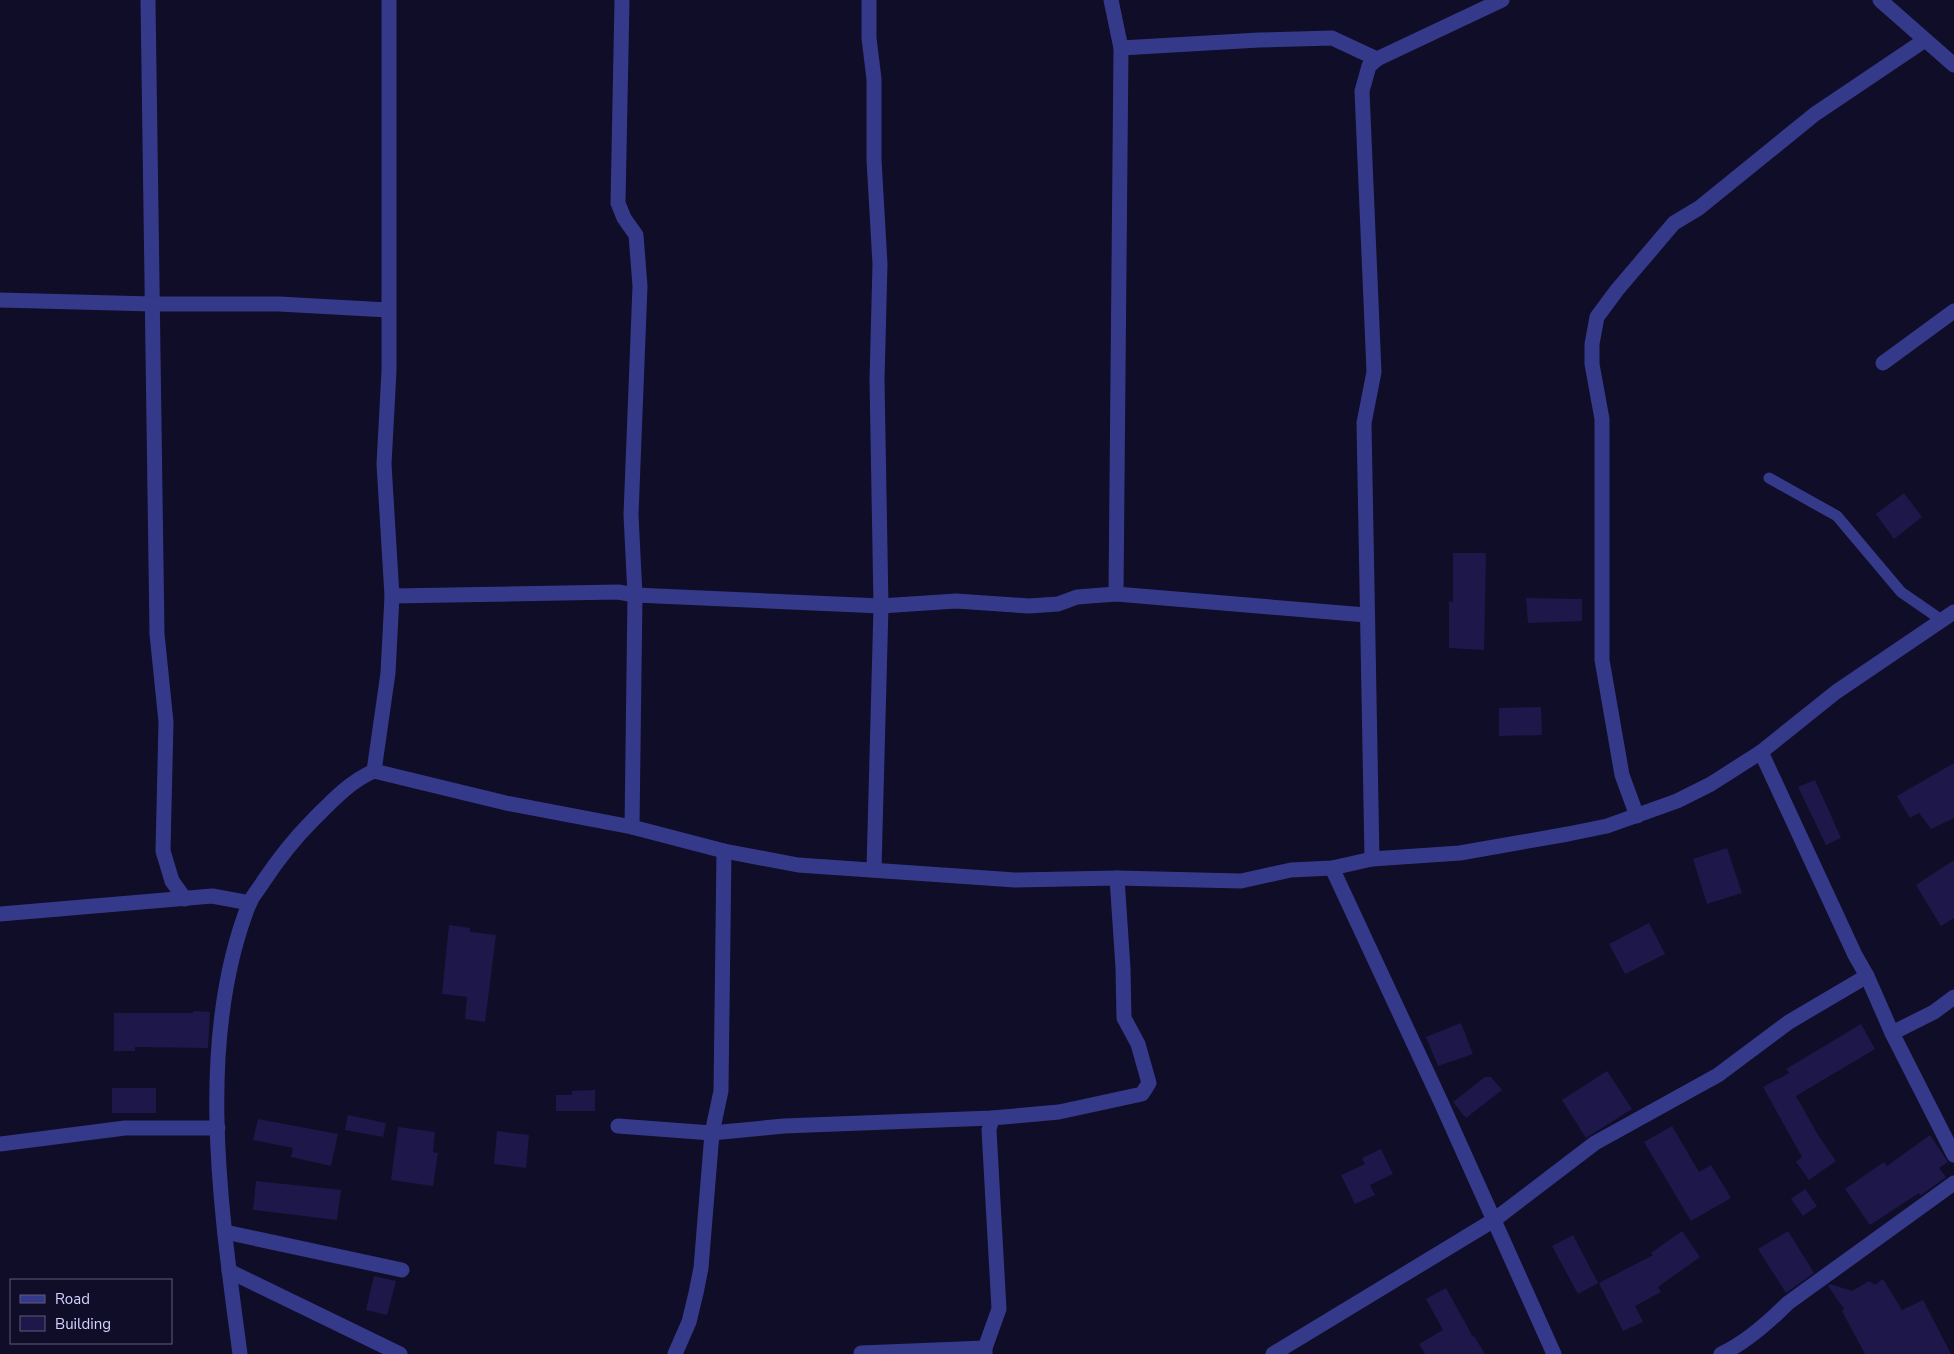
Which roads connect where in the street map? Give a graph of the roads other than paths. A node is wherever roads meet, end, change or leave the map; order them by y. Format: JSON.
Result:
{"nodes":[{"id":1,"x":148,"y":0,"type":"edge"},
{"id":2,"x":389,"y":0,"type":"edge"},
{"id":3,"x":622,"y":0,"type":"edge"},
{"id":4,"x":869,"y":0,"type":"edge"},
{"id":5,"x":1110,"y":0,"type":"edge"},
{"id":6,"x":1502,"y":0,"type":"edge"},
{"id":7,"x":1880,"y":0,"type":"edge"},
{"id":8,"x":1925,"y":40,"type":"junction"},
{"id":9,"x":1121,"y":48,"type":"junction"},
{"id":10,"x":1377,"y":59,"type":"junction"},
{"id":11,"x":1954,"y":65,"type":"edge"},
{"id":12,"x":0,"y":300,"type":"edge"},
{"id":13,"x":153,"y":304,"type":"junction"},
{"id":14,"x":388,"y":310,"type":"junction"},
{"id":15,"x":1954,"y":311,"type":"edge"},
{"id":16,"x":1883,"y":363,"type":"dead end"},
{"id":17,"x":1769,"y":478,"type":"dead end"},
{"id":18,"x":1116,"y":594,"type":"junction"},
{"id":19,"x":635,"y":595,"type":"junction"},
{"id":20,"x":392,"y":596,"type":"junction"},
{"id":21,"x":881,"y":606,"type":"junction"},
{"id":22,"x":1366,"y":615,"type":"junction"},
{"id":23,"x":1949,"y":616,"type":"edge"},
{"id":24,"x":1761,"y":752,"type":"junction"},
{"id":25,"x":374,"y":770,"type":"junction"},
{"id":26,"x":1638,"y":816,"type":"junction"},
{"id":27,"x":632,"y":827,"type":"junction"},
{"id":28,"x":724,"y":851,"type":"junction"},
{"id":29,"x":1372,"y":859,"type":"junction"},
{"id":30,"x":1332,"y":868,"type":"junction"},
{"id":31,"x":874,"y":869,"type":"junction"},
{"id":32,"x":1117,"y":878,"type":"junction"},
{"id":33,"x":186,"y":899,"type":"junction"},
{"id":34,"x":250,"y":903,"type":"junction"},
{"id":35,"x":0,"y":914,"type":"edge"},
{"id":36,"x":1867,"y":976,"type":"junction"},
{"id":37,"x":1954,"y":997,"type":"edge"},
{"id":38,"x":1892,"y":1033,"type":"junction"},
{"id":39,"x":992,"y":1118,"type":"junction"},
{"id":40,"x":618,"y":1126,"type":"dead end"},
{"id":41,"x":218,"y":1128,"type":"junction"},
{"id":42,"x":712,"y":1133,"type":"junction"},
{"id":43,"x":0,"y":1144,"type":"edge"},
{"id":44,"x":1954,"y":1155,"type":"edge"},
{"id":45,"x":1954,"y":1183,"type":"edge"},
{"id":46,"x":1494,"y":1220,"type":"junction"},
{"id":47,"x":226,"y":1232,"type":"junction"},
{"id":48,"x":402,"y":1270,"type":"dead end"},
{"id":49,"x":229,"y":1271,"type":"junction"},
{"id":50,"x":985,"y":1351,"type":"edge"},
{"id":51,"x":861,"y":1353,"type":"edge"},
{"id":52,"x":240,"y":1354,"type":"edge"},
{"id":53,"x":400,"y":1354,"type":"edge"},
{"id":54,"x":675,"y":1354,"type":"edge"},
{"id":55,"x":1273,"y":1354,"type":"edge"},
{"id":56,"x":1554,"y":1354,"type":"edge"},
{"id":57,"x":1721,"y":1354,"type":"edge"}],
"edges":[{"from":1,"to":13,"type":"street"},
{"from":2,"to":14,"type":"street"},
{"from":3,"to":19,"type":"street"},
{"from":4,"to":21,"type":"street"},
{"from":5,"to":9,"type":"street"},
{"from":6,"to":10,"type":"street"},
{"from":7,"to":8,"type":"street"},
{"from":8,"to":11,"type":"street"},
{"from":8,"to":26,"type":"street"},
{"from":9,"to":10,"type":"street"},
{"from":9,"to":18,"type":"street"},
{"from":10,"to":22,"type":"street"},
{"from":12,"to":13,"type":"street"},
{"from":13,"to":14,"type":"street"},
{"from":13,"to":33,"type":"street"},
{"from":14,"to":20,"type":"street"},
{"from":15,"to":16,"type":"street"},
{"from":17,"to":23,"type":"lane"},
{"from":18,"to":21,"type":"street"},
{"from":18,"to":22,"type":"street"},
{"from":19,"to":20,"type":"street"},
{"from":19,"to":21,"type":"street"},
{"from":19,"to":27,"type":"street"},
{"from":20,"to":25,"type":"street"},
{"from":21,"to":31,"type":"street"},
{"from":22,"to":29,"type":"street"},
{"from":23,"to":24,"type":"street"},
{"from":24,"to":26,"type":"street"},
{"from":24,"to":36,"type":"street"},
{"from":25,"to":27,"type":"street"},
{"from":25,"to":34,"type":"street"},
{"from":26,"to":29,"type":"street"},
{"from":27,"to":28,"type":"street"},
{"from":28,"to":31,"type":"street"},
{"from":28,"to":42,"type":"street"},
{"from":29,"to":30,"type":"street"},
{"from":30,"to":32,"type":"street"},
{"from":30,"to":46,"type":"street"},
{"from":31,"to":32,"type":"street"},
{"from":32,"to":39,"type":"street"},
{"from":33,"to":34,"type":"street"},
{"from":33,"to":35,"type":"street"},
{"from":34,"to":41,"type":"street"},
{"from":36,"to":38,"type":"street"},
{"from":36,"to":46,"type":"street"},
{"from":37,"to":38,"type":"street"},
{"from":38,"to":44,"type":"street"},
{"from":39,"to":42,"type":"street"},
{"from":39,"to":50,"type":"street"},
{"from":40,"to":42,"type":"street"},
{"from":41,"to":43,"type":"street"},
{"from":41,"to":47,"type":"street"},
{"from":42,"to":54,"type":"street"},
{"from":45,"to":57,"type":"street"},
{"from":46,"to":55,"type":"street"},
{"from":46,"to":56,"type":"street"},
{"from":47,"to":48,"type":"street"},
{"from":47,"to":49,"type":"street"},
{"from":49,"to":52,"type":"street"},
{"from":49,"to":53,"type":"street"},
{"from":50,"to":51,"type":"street"}]}
